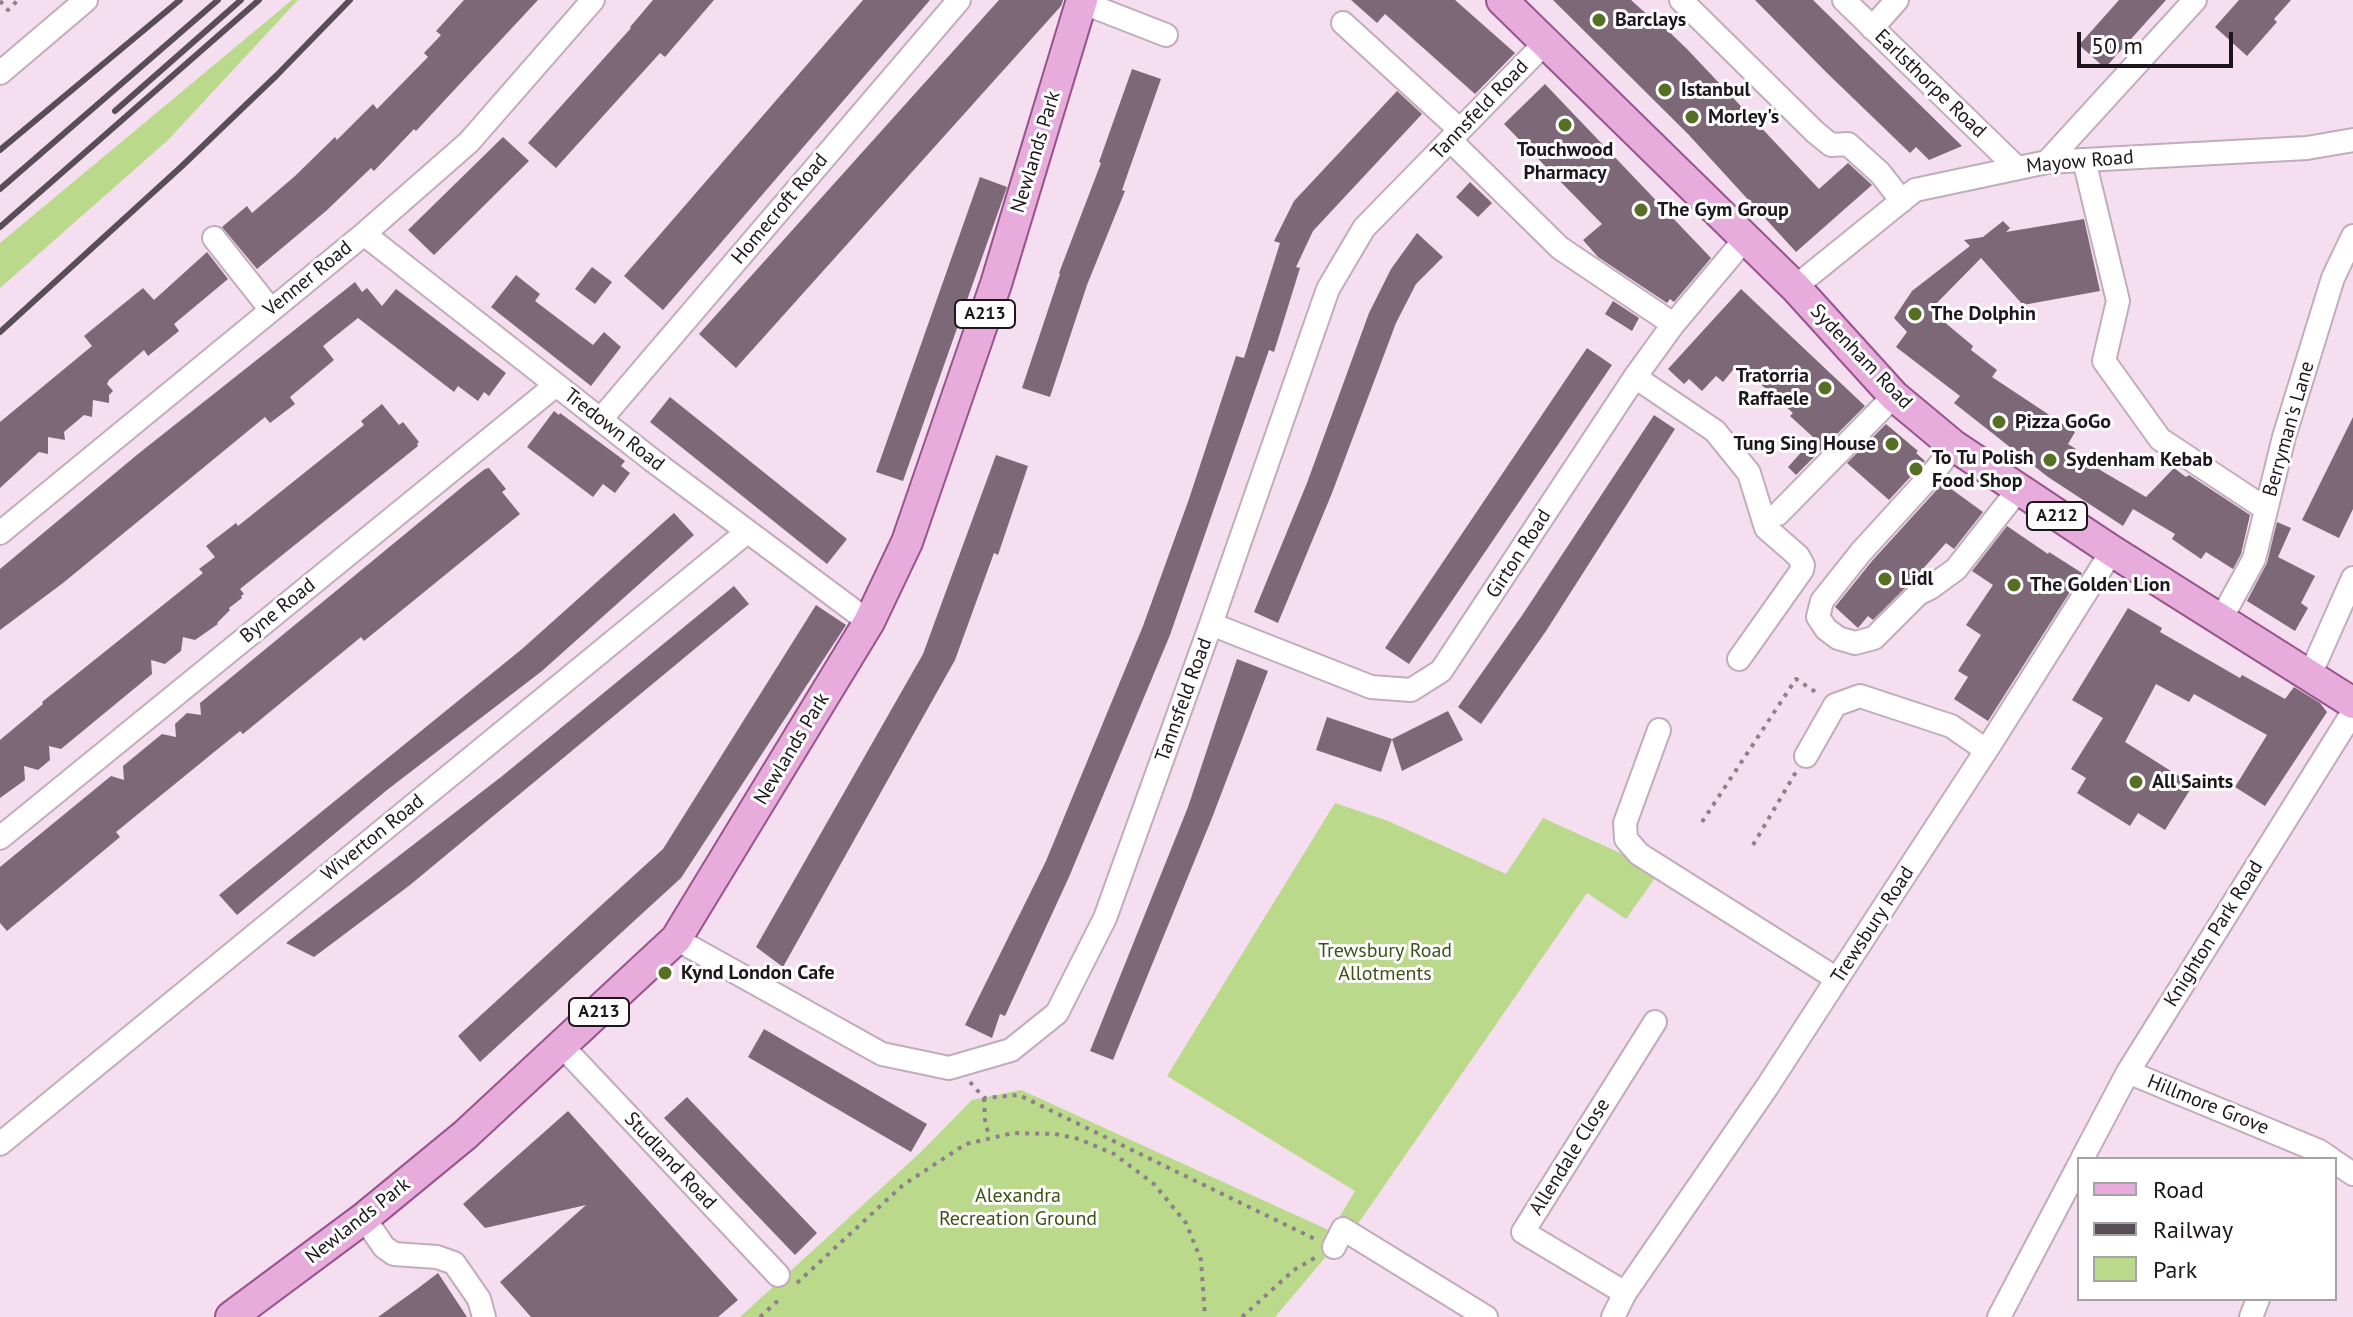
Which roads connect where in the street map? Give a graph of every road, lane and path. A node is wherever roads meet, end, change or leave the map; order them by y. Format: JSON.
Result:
{"nodes":[{"id":1,"x":18,"y":0,"type":"edge"},
{"id":2,"x":86,"y":0,"type":"edge"},
{"id":3,"x":593,"y":0,"type":"edge"},
{"id":4,"x":959,"y":0,"type":"edge"},
{"id":5,"x":1502,"y":0,"type":"edge"},
{"id":6,"x":1681,"y":0,"type":"edge"},
{"id":7,"x":1844,"y":0,"type":"edge"},
{"id":8,"x":1897,"y":0,"type":"edge"},
{"id":9,"x":2195,"y":0,"type":"edge"},
{"id":10,"x":0,"y":1,"type":"edge"},
{"id":11,"x":1081,"y":1,"type":"edge"},
{"id":12,"x":1343,"y":23,"type":"dead end"},
{"id":13,"x":1872,"y":28,"type":"junction"},
{"id":14,"x":1166,"y":35,"type":"dead end"},
{"id":15,"x":1545,"y":43,"type":"junction"},
{"id":16,"x":1,"y":70,"type":"edge"},
{"id":17,"x":1455,"y":135,"type":"junction"},
{"id":18,"x":2353,"y":140,"type":"edge"},
{"id":19,"x":2084,"y":160,"type":"junction"},
{"id":20,"x":2047,"y":162,"type":"junction"},
{"id":21,"x":2016,"y":167,"type":"junction"},
{"id":22,"x":1902,"y":201,"type":"junction"},
{"id":23,"x":364,"y":234,"type":"junction"},
{"id":24,"x":2353,"y":236,"type":"edge"},
{"id":25,"x":214,"y":238,"type":"dead end"},
{"id":26,"x":1745,"y":239,"type":"junction"},
{"id":27,"x":1795,"y":287,"type":"junction"},
{"id":28,"x":271,"y":310,"type":"junction"},
{"id":29,"x":1673,"y":324,"type":"junction"},
{"id":30,"x":1635,"y":377,"type":"junction"},
{"id":31,"x":556,"y":385,"type":"junction"},
{"id":32,"x":1894,"y":396,"type":"junction"},
{"id":33,"x":601,"y":419,"type":"junction"},
{"id":34,"x":1954,"y":446,"type":"junction"},
{"id":35,"x":2018,"y":490,"type":"junction"},
{"id":36,"x":2266,"y":509,"type":"junction"},
{"id":37,"x":1778,"y":514,"type":"dead end"},
{"id":38,"x":747,"y":532,"type":"junction"},
{"id":39,"x":0,"y":533,"type":"edge"},
{"id":40,"x":2112,"y":551,"type":"junction"},
{"id":41,"x":2353,"y":578,"type":"edge"},
{"id":42,"x":2221,"y":619,"type":"junction"},
{"id":43,"x":869,"y":622,"type":"junction"},
{"id":44,"x":1211,"y":624,"type":"junction"},
{"id":45,"x":1739,"y":659,"type":"dead end"},
{"id":46,"x":2310,"y":675,"type":"junction"},
{"id":47,"x":2353,"y":703,"type":"edge"},
{"id":48,"x":1835,"y":705,"type":"junction"},
{"id":49,"x":2353,"y":712,"type":"edge"},
{"id":50,"x":1659,"y":730,"type":"dead end"},
{"id":51,"x":1986,"y":750,"type":"junction"},
{"id":52,"x":1806,"y":756,"type":"joint"},
{"id":53,"x":1702,"y":822,"type":"dead end"},
{"id":54,"x":0,"y":838,"type":"edge"},
{"id":55,"x":1753,"y":845,"type":"dead end"},
{"id":56,"x":676,"y":939,"type":"junction"},
{"id":57,"x":1837,"y":979,"type":"junction"},
{"id":58,"x":1655,"y":1022,"type":"dead end"},
{"id":59,"x":562,"y":1046,"type":"junction"},
{"id":60,"x":956,"y":1065,"type":"junction"},
{"id":61,"x":2128,"y":1072,"type":"junction"},
{"id":62,"x":984,"y":1098,"type":"junction"},
{"id":63,"x":989,"y":1137,"type":"junction"},
{"id":64,"x":0,"y":1144,"type":"edge"},
{"id":65,"x":2083,"y":1157,"type":"edge"},
{"id":66,"x":2323,"y":1157,"type":"edge"},
{"id":67,"x":2077,"y":1169,"type":"edge"},
{"id":68,"x":364,"y":1218,"type":"junction"},
{"id":69,"x":1334,"y":1247,"type":"junction"},
{"id":70,"x":778,"y":1275,"type":"dead end"},
{"id":71,"x":1625,"y":1293,"type":"junction"},
{"id":72,"x":240,"y":1314,"type":"edge"},
{"id":73,"x":484,"y":1317,"type":"edge"},
{"id":74,"x":760,"y":1317,"type":"edge"},
{"id":75,"x":1205,"y":1317,"type":"edge"},
{"id":76,"x":1242,"y":1317,"type":"edge"},
{"id":77,"x":1486,"y":1317,"type":"edge"},
{"id":78,"x":1613,"y":1317,"type":"edge"},
{"id":79,"x":1999,"y":1317,"type":"edge"}],
"edges":[{"from":1,"to":10,"type":"path"},
{"from":2,"to":16,"type":"street"},
{"from":3,"to":23,"type":"street","name":"Venner Road"},
{"from":4,"to":33,"type":"street","name":"Homecroft Road"},
{"from":5,"to":15,"type":"main road","name":"Sydenham Road","number":"A212"},
{"from":6,"to":22,"type":"street"},
{"from":7,"to":13,"type":"street","name":"Earlsthorpe Road"},
{"from":8,"to":13,"type":"street"},
{"from":9,"to":20,"type":"street"},
{"from":11,"to":14,"type":"street"},
{"from":11,"to":43,"type":"main road","name":"Newlands Park","number":"A213"},
{"from":12,"to":17,"type":"street"},
{"from":13,"to":21,"type":"street","name":"Earlsthorpe Road"},
{"from":15,"to":17,"type":"street","name":"Tannsfeld Road"},
{"from":15,"to":26,"type":"main road","name":"Sydenham Road","number":"A212"},
{"from":17,"to":29,"type":"street"},
{"from":17,"to":44,"type":"street","name":"Tannsfeld Road"},
{"from":18,"to":19,"type":"street","name":"Mayow Road"},
{"from":19,"to":20,"type":"street","name":"Mayow Road"},
{"from":19,"to":36,"type":"street"},
{"from":20,"to":21,"type":"street","name":"Mayow Road"},
{"from":21,"to":22,"type":"street","name":"Mayow Road"},
{"from":22,"to":27,"type":"street","name":"Mayow Road"},
{"from":23,"to":28,"type":"street","name":"Venner Road"},
{"from":23,"to":31,"type":"street","name":"Tredown Road"},
{"from":24,"to":36,"type":"street","name":"Berryman's Lane"},
{"from":25,"to":28,"type":"street"},
{"from":26,"to":27,"type":"main road","name":"Sydenham Road","number":"A212"},
{"from":26,"to":29,"type":"street","name":"Girton Road"},
{"from":27,"to":32,"type":"main road","name":"Sydenham Road","number":"A212"},
{"from":28,"to":39,"type":"street","name":"Venner Road"},
{"from":29,"to":30,"type":"street","name":"Girton Road"},
{"from":30,"to":44,"type":"street","name":"Girton Road"},
{"from":30,"to":45,"type":"street"},
{"from":31,"to":33,"type":"street","name":"Tredown Road"},
{"from":31,"to":54,"type":"street","name":"Byne Road"},
{"from":32,"to":34,"type":"main road","name":"Sydenham Road","number":"A212"},
{"from":32,"to":37,"type":"street"},
{"from":33,"to":38,"type":"street","name":"Tredown Road"},
{"from":34,"to":35,"type":"main road","name":"Sydenham Road","number":"A212"},
{"from":34,"to":35,"type":"street"},
{"from":35,"to":40,"type":"main road","name":"Sydenham Road","number":"A212"},
{"from":36,"to":42,"type":"street","name":"Berryman's Lane"},
{"from":38,"to":43,"type":"street","name":"Tredown Road"},
{"from":38,"to":64,"type":"street","name":"Wiverton Road"},
{"from":40,"to":42,"type":"main road","name":"Sydenham Road","number":"A212"},
{"from":40,"to":51,"type":"street","name":"Trewsbury Road"},
{"from":41,"to":46,"type":"street"},
{"from":42,"to":46,"type":"main road","name":"Sydenham Road","number":"A212"},
{"from":43,"to":56,"type":"main road","name":"Newlands Park","number":"A213"},
{"from":44,"to":60,"type":"street","name":"Tannsfeld Road"},
{"from":46,"to":47,"type":"main road","name":"Sydenham Road","number":"A212"},
{"from":48,"to":51,"type":"street"},
{"from":48,"to":52,"type":"street"},
{"from":48,"to":53,"type":"path"},
{"from":49,"to":61,"type":"street","name":"Knighton Park Road"},
{"from":50,"to":57,"type":"street"},
{"from":51,"to":57,"type":"street","name":"Trewsbury Road"},
{"from":52,"to":55,"type":"path"},
{"from":56,"to":59,"type":"main road","name":"Newlands Park","number":"A213"},
{"from":56,"to":60,"type":"street","name":"Tannsfeld Road"},
{"from":57,"to":71,"type":"street","name":"Trewsbury Road"},
{"from":58,"to":71,"type":"street","name":"Allendale Close"},
{"from":59,"to":68,"type":"main road","name":"Newlands Park","number":"A213"},
{"from":59,"to":70,"type":"street","name":"Studland Road"},
{"from":60,"to":62,"type":"path"},
{"from":61,"to":65,"type":"street","name":"Knighton Park Road"},
{"from":61,"to":66,"type":"street","name":"Hillmore Grove"},
{"from":62,"to":63,"type":"path"},
{"from":62,"to":69,"type":"path"},
{"from":63,"to":74,"type":"path"},
{"from":63,"to":75,"type":"path"},
{"from":67,"to":79,"type":"street"},
{"from":68,"to":72,"type":"main road","name":"Newlands Park","number":"A213"},
{"from":68,"to":73,"type":"street"},
{"from":69,"to":76,"type":"path"},
{"from":69,"to":77,"type":"street"},
{"from":71,"to":78,"type":"street","name":"Trewsbury Road"}]}
